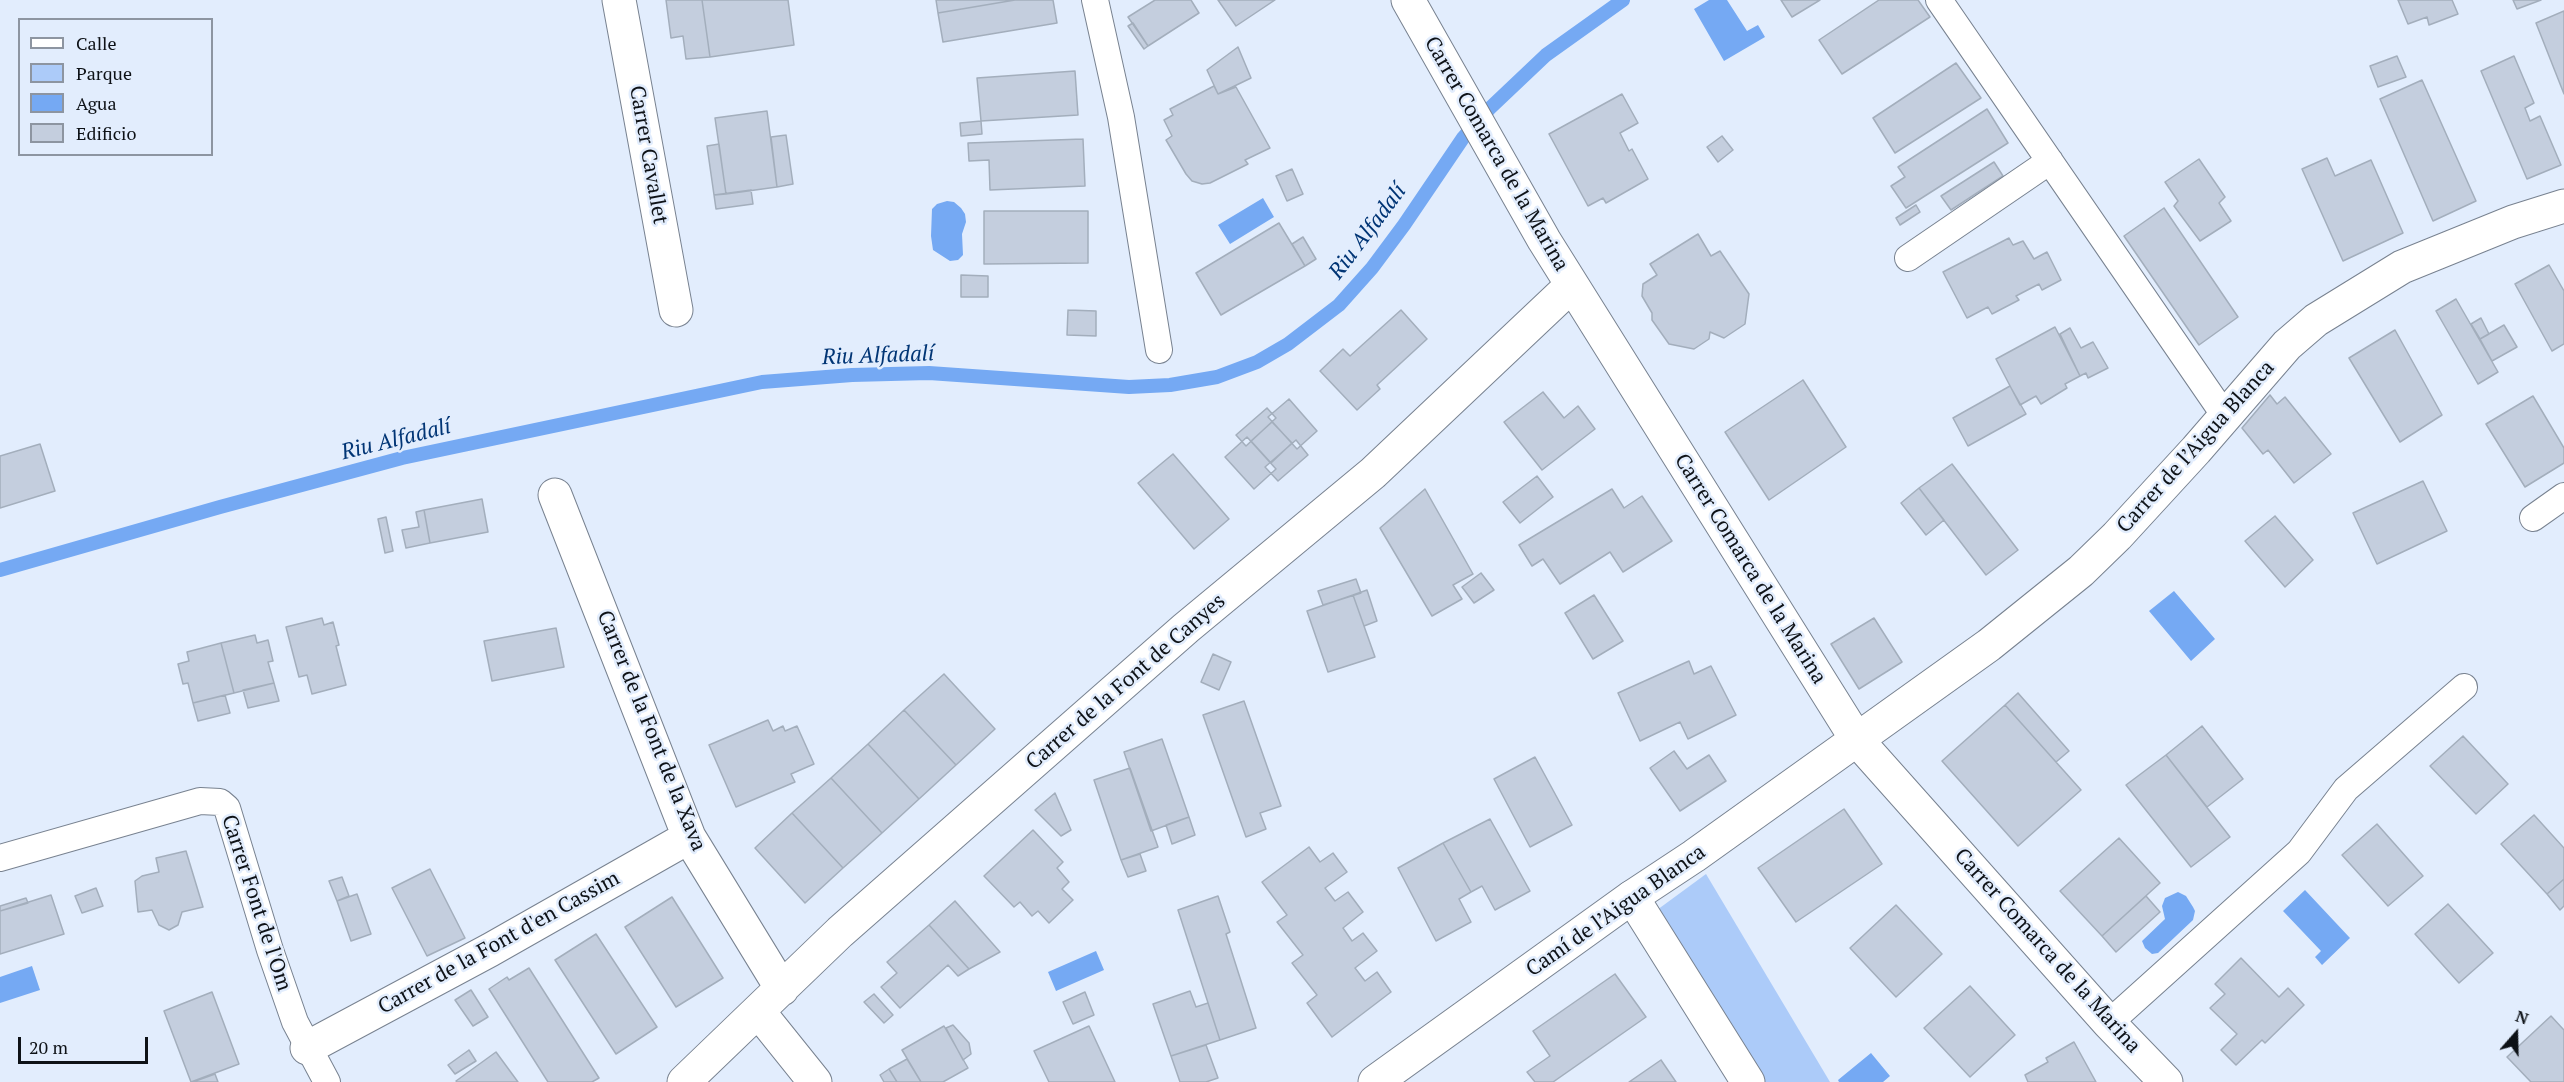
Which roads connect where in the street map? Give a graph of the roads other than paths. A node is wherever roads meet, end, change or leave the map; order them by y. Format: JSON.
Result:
{"nodes":[{"id":1,"x":619,"y":0,"type":"edge"},
{"id":2,"x":1095,"y":0,"type":"edge"},
{"id":3,"x":1408,"y":0,"type":"edge"},
{"id":4,"x":1939,"y":0,"type":"edge"},
{"id":5,"x":2050,"y":161,"type":"junction"},
{"id":6,"x":2564,"y":206,"type":"edge"},
{"id":7,"x":1908,"y":258,"type":"dead end"},
{"id":8,"x":1572,"y":285,"type":"junction"},
{"id":9,"x":676,"y":310,"type":"dead end"},
{"id":10,"x":1159,"y":350,"type":"dead end"},
{"id":11,"x":2225,"y":416,"type":"junction"},
{"id":12,"x":555,"y":495,"type":"dead end"},
{"id":13,"x":2564,"y":496,"type":"edge"},
{"id":14,"x":2533,"y":518,"type":"dead end"},
{"id":15,"x":2464,"y":687,"type":"dead end"},
{"id":16,"x":1857,"y":740,"type":"junction"},
{"id":17,"x":689,"y":837,"type":"junction"},
{"id":18,"x":0,"y":858,"type":"edge"},
{"id":19,"x":1632,"y":897,"type":"junction"},
{"id":20,"x":782,"y":989,"type":"junction"},
{"id":21,"x":758,"y":1011,"type":"junction"},
{"id":22,"x":2109,"y":1023,"type":"junction"},
{"id":23,"x":307,"y":1048,"type":"junction"},
{"id":24,"x":327,"y":1082,"type":"edge"},
{"id":25,"x":684,"y":1082,"type":"edge"},
{"id":26,"x":815,"y":1082,"type":"edge"},
{"id":27,"x":1375,"y":1082,"type":"edge"},
{"id":28,"x":1748,"y":1082,"type":"edge"},
{"id":29,"x":2166,"y":1082,"type":"edge"}],
"edges":[{"from":1,"to":9,"type":"street","name":"Carrer Cavallet"},
{"from":2,"to":10,"type":"lane"},
{"from":3,"to":8,"type":"street","name":"Carrer Comarca de la Marina"},
{"from":4,"to":5,"type":"lane"},
{"from":5,"to":7,"type":"lane"},
{"from":5,"to":11,"type":"lane"},
{"from":6,"to":11,"type":"street","name":"Carrer de l’Aigua Blanca"},
{"from":8,"to":16,"type":"street","name":"Carrer Comarca de la Marina"},
{"from":8,"to":20,"type":"street","name":"Carrer de la Font de Canyes"},
{"from":11,"to":16,"type":"street","name":"Carrer de l’Aigua Blanca"},
{"from":12,"to":17,"type":"street","name":"Carrer de la Font de la Xava"},
{"from":13,"to":14,"type":"lane"},
{"from":15,"to":22,"type":"lane"},
{"from":16,"to":19,"type":"street","name":"Camí de l’Aigua Blanca"},
{"from":16,"to":22,"type":"street","name":"Carrer Comarca de la Marina"},
{"from":17,"to":20,"type":"street","name":"Carrer de la Font de la Xava"},
{"from":17,"to":23,"type":"street","name":"Carrer de la Font d'en Cassim"},
{"from":18,"to":23,"type":"lane","name":"Carrer Font de l'Om"},
{"from":19,"to":27,"type":"street","name":"Camí de l’Aigua Blanca"},
{"from":19,"to":28,"type":"street"},
{"from":20,"to":21,"type":"street","name":"Carrer de la Font de Canyes"},
{"from":21,"to":25,"type":"street","name":"Carrer de la Font de Canyes"},
{"from":21,"to":26,"type":"street"},
{"from":22,"to":29,"type":"street","name":"Carrer Comarca de la Marina"},
{"from":23,"to":24,"type":"lane","name":"Carrer Font de l'Om"}]}
